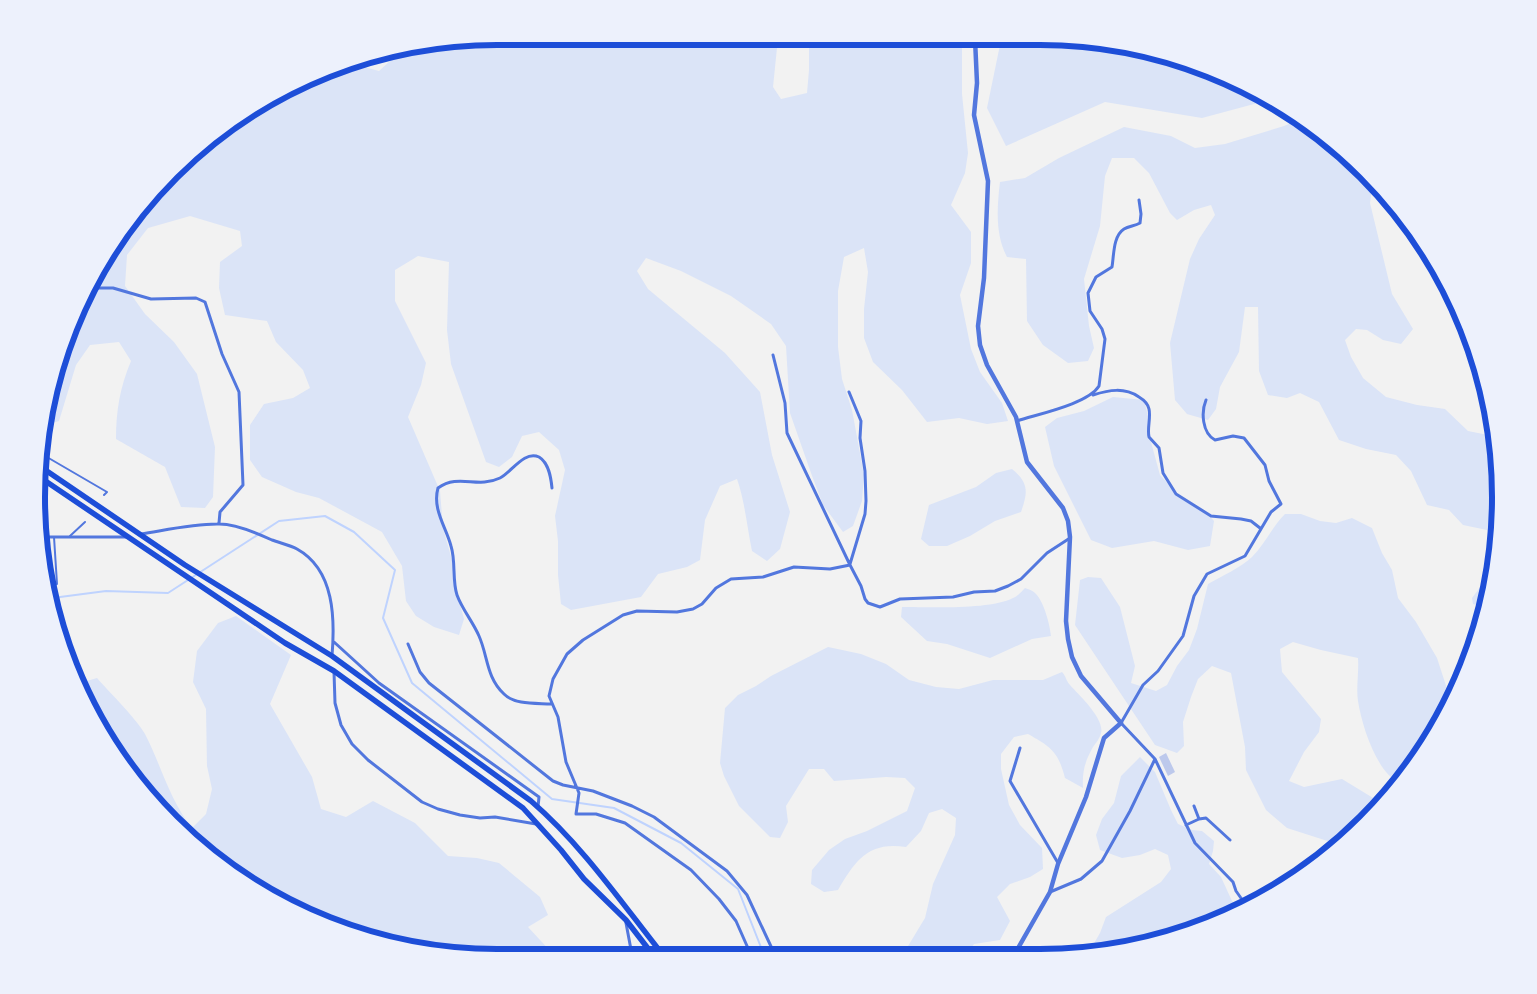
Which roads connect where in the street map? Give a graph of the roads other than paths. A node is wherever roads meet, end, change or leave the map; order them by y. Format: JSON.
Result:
{"nodes":[{"id":1,"x":975,"y":45,"type":"edge"},
{"id":2,"x":1139,"y":200,"type":"dead end"},
{"id":3,"x":97,"y":288,"type":"edge"},
{"id":4,"x":774,"y":355,"type":"dead end"},
{"id":5,"x":849,"y":392,"type":"dead end"},
{"id":6,"x":1090,"y":396,"type":"junction"},
{"id":7,"x":1206,"y":400,"type":"dead end"},
{"id":8,"x":1017,"y":421,"type":"junction"},
{"id":9,"x":47,"y":457,"type":"edge"},
{"id":10,"x":46,"y":470,"type":"edge"},
{"id":11,"x":46,"y":481,"type":"edge"},
{"id":12,"x":552,"y":488,"type":"dead end"},
{"id":13,"x":104,"y":495,"type":"dead end"},
{"id":14,"x":84,"y":522,"type":"dead end"},
{"id":15,"x":219,"y":524,"type":"junction"},
{"id":16,"x":1260,"y":528,"type":"junction"},
{"id":17,"x":138,"y":534,"type":"junction"},
{"id":18,"x":47,"y":537,"type":"edge"},
{"id":19,"x":54,"y":537,"type":"junction"},
{"id":20,"x":69,"y":537,"type":"junction"},
{"id":21,"x":127,"y":537,"type":"junction"},
{"id":22,"x":1070,"y":537,"type":"junction"},
{"id":23,"x":850,"y":565,"type":"junction"},
{"id":24,"x":54,"y":586,"type":"edge"},
{"id":25,"x":333,"y":642,"type":"junction"},
{"id":26,"x":408,"y":644,"type":"dead end"},
{"id":27,"x":332,"y":656,"type":"junction"},
{"id":28,"x":334,"y":671,"type":"junction"},
{"id":29,"x":551,"y":704,"type":"junction"},
{"id":30,"x":1121,"y":723,"type":"junction"},
{"id":31,"x":1020,"y":748,"type":"dead end"},
{"id":32,"x":1155,"y":759,"type":"junction"},
{"id":33,"x":577,"y":787,"type":"junction"},
{"id":34,"x":1194,"y":806,"type":"dead end"},
{"id":35,"x":538,"y":807,"type":"junction"},
{"id":36,"x":1199,"y":819,"type":"junction"},
{"id":37,"x":537,"y":824,"type":"junction"},
{"id":38,"x":1186,"y":826,"type":"junction"},
{"id":39,"x":1230,"y":840,"type":"dead end"},
{"id":40,"x":1058,"y":864,"type":"junction"},
{"id":41,"x":1050,"y":892,"type":"junction"},
{"id":42,"x":1243,"y":901,"type":"edge"},
{"id":43,"x":626,"y":920,"type":"junction"},
{"id":44,"x":631,"y":949,"type":"edge"},
{"id":45,"x":648,"y":949,"type":"edge"},
{"id":46,"x":658,"y":949,"type":"edge"},
{"id":47,"x":748,"y":949,"type":"edge"},
{"id":48,"x":772,"y":949,"type":"edge"},
{"id":49,"x":1017,"y":949,"type":"edge"}],
"edges":[{"from":1,"to":8,"type":"street"},
{"from":2,"to":6,"type":"street"},
{"from":3,"to":15,"type":"street"},
{"from":4,"to":23,"type":"street"},
{"from":5,"to":23,"type":"street"},
{"from":6,"to":8,"type":"street"},
{"from":6,"to":16,"type":"street"},
{"from":7,"to":16,"type":"street"},
{"from":8,"to":22,"type":"street"},
{"from":9,"to":13,"type":"lane"},
{"from":10,"to":17,"type":"highway"},
{"from":11,"to":21,"type":"highway"},
{"from":12,"to":29,"type":"street"},
{"from":14,"to":20,"type":"lane"},
{"from":15,"to":17,"type":"street"},
{"from":15,"to":25,"type":"street"},
{"from":16,"to":30,"type":"street"},
{"from":17,"to":21,"type":"highway"},
{"from":17,"to":27,"type":"highway"},
{"from":18,"to":19,"type":"street"},
{"from":19,"to":20,"type":"street"},
{"from":19,"to":24,"type":"lane"},
{"from":20,"to":21,"type":"street"},
{"from":21,"to":28,"type":"highway"},
{"from":22,"to":23,"type":"street"},
{"from":22,"to":30,"type":"street"},
{"from":23,"to":29,"type":"street"},
{"from":25,"to":27,"type":"street"},
{"from":25,"to":35,"type":"street"},
{"from":26,"to":33,"type":"street"},
{"from":27,"to":35,"type":"highway"},
{"from":28,"to":37,"type":"highway"},
{"from":28,"to":37,"type":"street"},
{"from":29,"to":33,"type":"street"},
{"from":30,"to":32,"type":"street"},
{"from":30,"to":40,"type":"street"},
{"from":31,"to":40,"type":"street"},
{"from":32,"to":38,"type":"street"},
{"from":32,"to":41,"type":"street"},
{"from":33,"to":47,"type":"street"},
{"from":33,"to":48,"type":"street"},
{"from":34,"to":36,"type":"street"},
{"from":35,"to":46,"type":"highway"},
{"from":36,"to":38,"type":"street"},
{"from":36,"to":39,"type":"street"},
{"from":37,"to":43,"type":"highway"},
{"from":38,"to":42,"type":"street"},
{"from":40,"to":41,"type":"street"},
{"from":41,"to":49,"type":"street"},
{"from":43,"to":44,"type":"street"},
{"from":43,"to":45,"type":"highway"}]}
